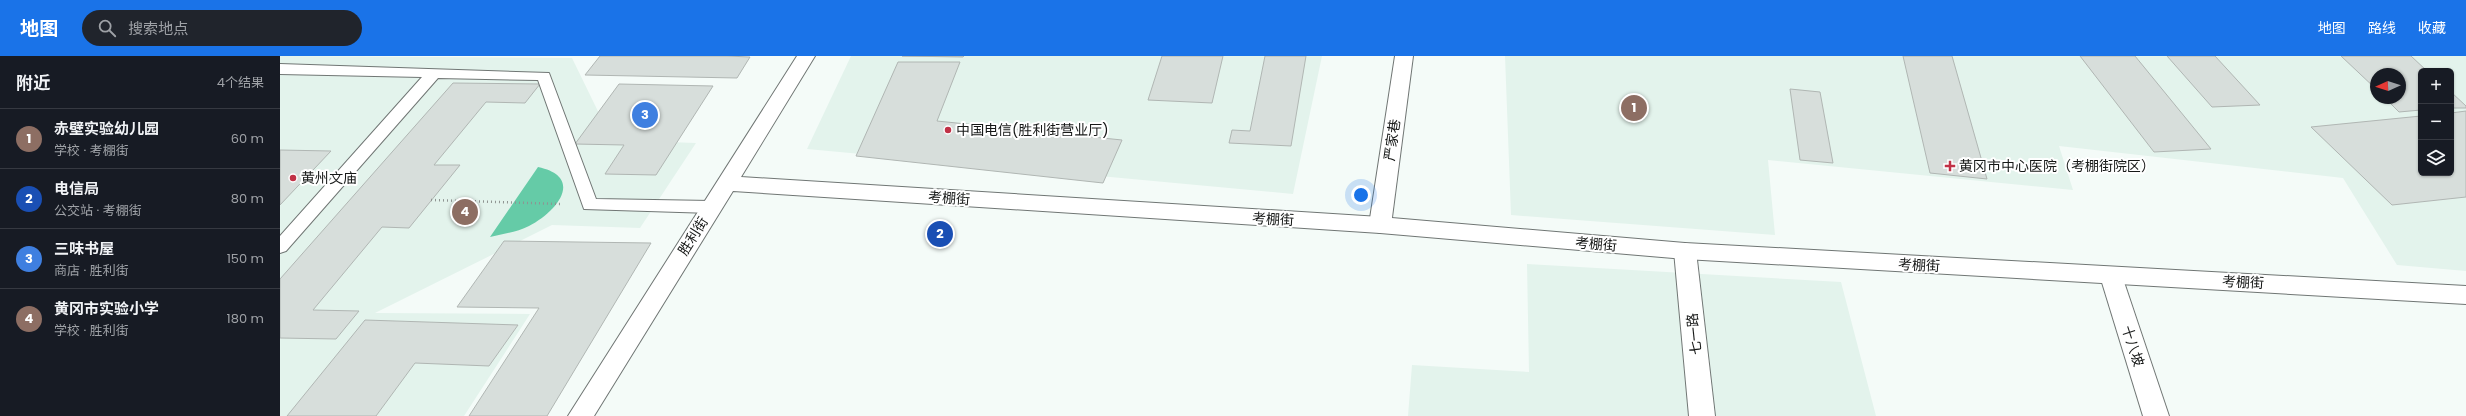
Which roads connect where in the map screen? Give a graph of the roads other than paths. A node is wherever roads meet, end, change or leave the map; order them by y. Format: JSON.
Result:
{"nodes":[{"id":1,"x":806,"y":56,"type":"edge"},
{"id":2,"x":1404,"y":56,"type":"edge"},
{"id":3,"x":280,"y":69,"type":"edge"},
{"id":4,"x":434,"y":73,"type":"junction"},
{"id":5,"x":726,"y":183,"type":"junction"},
{"id":6,"x":711,"y":207,"type":"junction"},
{"id":7,"x":1380,"y":225,"type":"junction"},
{"id":8,"x":280,"y":247,"type":"edge"},
{"id":9,"x":1685,"y":252,"type":"junction"},
{"id":10,"x":2111,"y":276,"type":"junction"},
{"id":11,"x":2466,"y":295,"type":"edge"},
{"id":12,"x":581,"y":416,"type":"edge"},
{"id":13,"x":1702,"y":416,"type":"edge"},
{"id":14,"x":2156,"y":416,"type":"edge"}],
"edges":[{"from":1,"to":5,"type":"street","name":"胜利街"},
{"from":2,"to":7,"type":"street","name":"严家巷"},
{"from":3,"to":4,"type":"lane"},
{"from":4,"to":6,"type":"lane"},
{"from":4,"to":8,"type":"lane"},
{"from":5,"to":6,"type":"street","name":"胜利街"},
{"from":5,"to":7,"type":"street","name":"考棚街"},
{"from":6,"to":12,"type":"street","name":"胜利街"},
{"from":7,"to":9,"type":"street","name":"考棚街"},
{"from":9,"to":10,"type":"street","name":"考棚街"},
{"from":9,"to":13,"type":"street","name":"七一路"},
{"from":10,"to":11,"type":"street","name":"考棚街"},
{"from":10,"to":14,"type":"street","name":"十八坡"}]}
